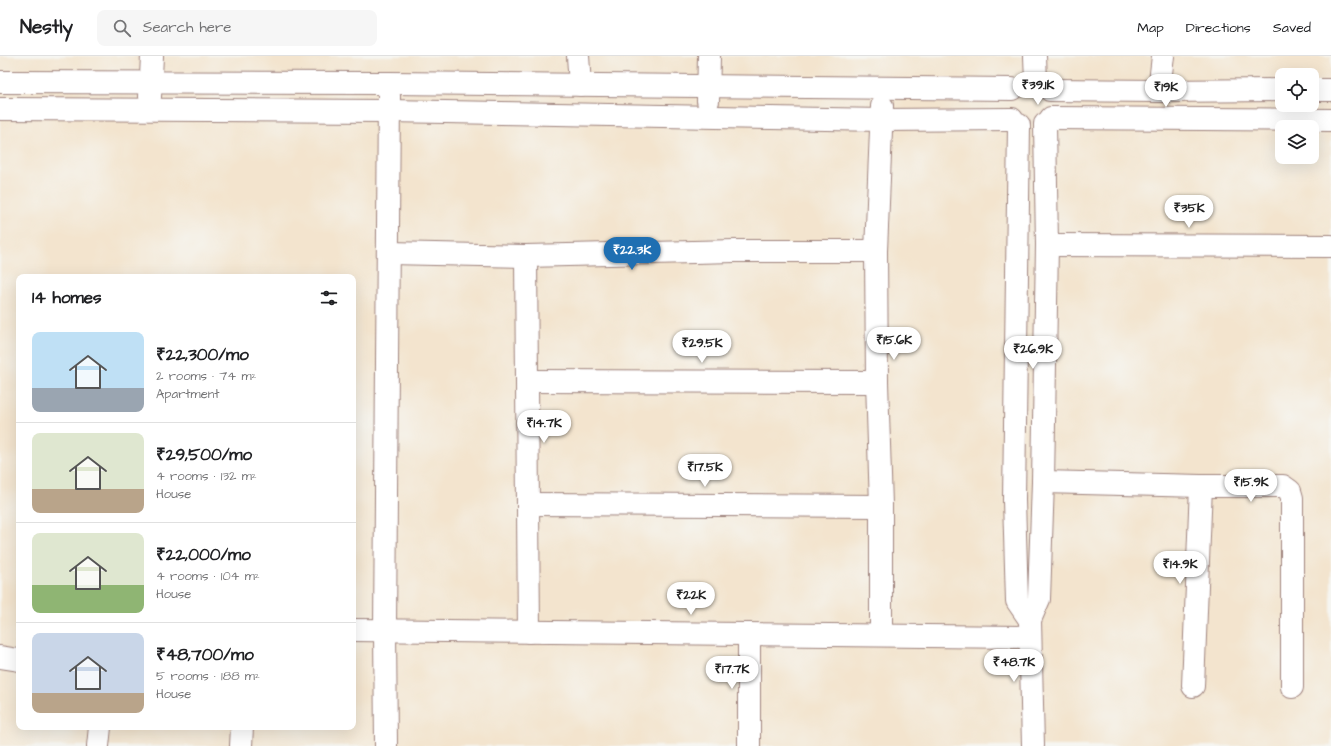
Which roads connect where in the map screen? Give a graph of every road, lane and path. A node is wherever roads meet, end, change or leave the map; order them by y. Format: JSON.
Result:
{"nodes":[{"id":1,"x":152,"y":56,"type":"edge"},
{"id":2,"x":578,"y":56,"type":"edge"},
{"id":3,"x":709,"y":56,"type":"edge"},
{"id":4,"x":1035,"y":56,"type":"edge"},
{"id":5,"x":1163,"y":56,"type":"edge"},
{"id":6,"x":0,"y":82,"type":"edge"},
{"id":7,"x":152,"y":82,"type":"junction"},
{"id":8,"x":390,"y":82,"type":"junction"},
{"id":9,"x":580,"y":85,"type":"junction"},
{"id":10,"x":1043,"y":85,"type":"junction"},
{"id":11,"x":708,"y":86,"type":"junction"},
{"id":12,"x":882,"y":88,"type":"junction"},
{"id":13,"x":1012,"y":89,"type":"junction"},
{"id":14,"x":1275,"y":90,"type":"edge"},
{"id":15,"x":1319,"y":90,"type":"edge"},
{"id":16,"x":1331,"y":90,"type":"edge"},
{"id":17,"x":1159,"y":91,"type":"junction"},
{"id":18,"x":0,"y":109,"type":"edge"},
{"id":19,"x":149,"y":110,"type":"junction"},
{"id":20,"x":389,"y":111,"type":"junction"},
{"id":21,"x":707,"y":116,"type":"junction"},
{"id":22,"x":882,"y":120,"type":"junction"},
{"id":23,"x":1331,"y":120,"type":"edge"},
{"id":24,"x":1048,"y":121,"type":"junction"},
{"id":25,"x":1016,"y":122,"type":"junction"},
{"id":26,"x":1047,"y":245,"type":"junction"},
{"id":27,"x":1331,"y":246,"type":"edge"},
{"id":28,"x":876,"y":251,"type":"junction"},
{"id":29,"x":389,"y":253,"type":"junction"},
{"id":30,"x":526,"y":256,"type":"junction"},
{"id":31,"x":527,"y":381,"type":"junction"},
{"id":32,"x":877,"y":382,"type":"junction"},
{"id":33,"x":1043,"y":482,"type":"junction"},
{"id":34,"x":1201,"y":486,"type":"junction"},
{"id":35,"x":528,"y":504,"type":"junction"},
{"id":36,"x":881,"y":506,"type":"junction"},
{"id":37,"x":1030,"y":628,"type":"junction"},
{"id":38,"x":356,"y":630,"type":"edge"},
{"id":39,"x":385,"y":630,"type":"junction"},
{"id":40,"x":528,"y":632,"type":"junction"},
{"id":41,"x":748,"y":634,"type":"junction"},
{"id":42,"x":881,"y":635,"type":"junction"},
{"id":43,"x":0,"y":657,"type":"edge"},
{"id":44,"x":16,"y":660,"type":"edge"},
{"id":45,"x":1194,"y":686,"type":"dead end"},
{"id":46,"x":1292,"y":688,"type":"dead end"},
{"id":47,"x":100,"y":730,"type":"edge"},
{"id":48,"x":242,"y":730,"type":"edge"},
{"id":49,"x":98,"y":746,"type":"edge"},
{"id":50,"x":241,"y":746,"type":"edge"},
{"id":51,"x":386,"y":746,"type":"edge"},
{"id":52,"x":394,"y":746,"type":"edge"},
{"id":53,"x":749,"y":746,"type":"edge"},
{"id":54,"x":1033,"y":746,"type":"edge"}],
"edges":[{"from":1,"to":7,"type":"street"},
{"from":2,"to":9,"type":"street"},
{"from":3,"to":11,"type":"street"},
{"from":4,"to":10,"type":"street"},
{"from":5,"to":17,"type":"street"},
{"from":6,"to":7,"type":"street"},
{"from":7,"to":8,"type":"street"},
{"from":7,"to":19,"type":"street"},
{"from":8,"to":9,"type":"street"},
{"from":8,"to":20,"type":"street"},
{"from":9,"to":11,"type":"street"},
{"from":10,"to":13,"type":"street"},
{"from":10,"to":17,"type":"street"},
{"from":10,"to":24,"type":"street"},
{"from":11,"to":12,"type":"street"},
{"from":11,"to":21,"type":"street"},
{"from":12,"to":13,"type":"street"},
{"from":12,"to":22,"type":"street"},
{"from":13,"to":25,"type":"street"},
{"from":14,"to":17,"type":"street"},
{"from":15,"to":16,"type":"street"},
{"from":18,"to":19,"type":"street"},
{"from":19,"to":20,"type":"street"},
{"from":20,"to":21,"type":"street"},
{"from":20,"to":29,"type":"street"},
{"from":21,"to":22,"type":"street"},
{"from":22,"to":25,"type":"street"},
{"from":22,"to":28,"type":"street"},
{"from":23,"to":24,"type":"street"},
{"from":24,"to":25,"type":"street"},
{"from":24,"to":26,"type":"street"},
{"from":25,"to":37,"type":"street"},
{"from":26,"to":27,"type":"street"},
{"from":26,"to":33,"type":"street"},
{"from":28,"to":30,"type":"street"},
{"from":28,"to":32,"type":"street"},
{"from":29,"to":30,"type":"street"},
{"from":29,"to":39,"type":"street"},
{"from":30,"to":31,"type":"street"},
{"from":31,"to":32,"type":"street"},
{"from":31,"to":35,"type":"street"},
{"from":32,"to":36,"type":"street"},
{"from":33,"to":34,"type":"street"},
{"from":33,"to":37,"type":"street"},
{"from":34,"to":45,"type":"street"},
{"from":34,"to":46,"type":"street"},
{"from":35,"to":36,"type":"street"},
{"from":35,"to":40,"type":"street"},
{"from":36,"to":42,"type":"street"},
{"from":37,"to":42,"type":"street"},
{"from":37,"to":54,"type":"street"},
{"from":38,"to":39,"type":"street"},
{"from":39,"to":40,"type":"street"},
{"from":39,"to":51,"type":"street"},
{"from":40,"to":41,"type":"street"},
{"from":41,"to":42,"type":"street"},
{"from":41,"to":53,"type":"street"},
{"from":43,"to":44,"type":"street"},
{"from":47,"to":49,"type":"street"},
{"from":48,"to":50,"type":"street"},
{"from":51,"to":52,"type":"street"}]}
